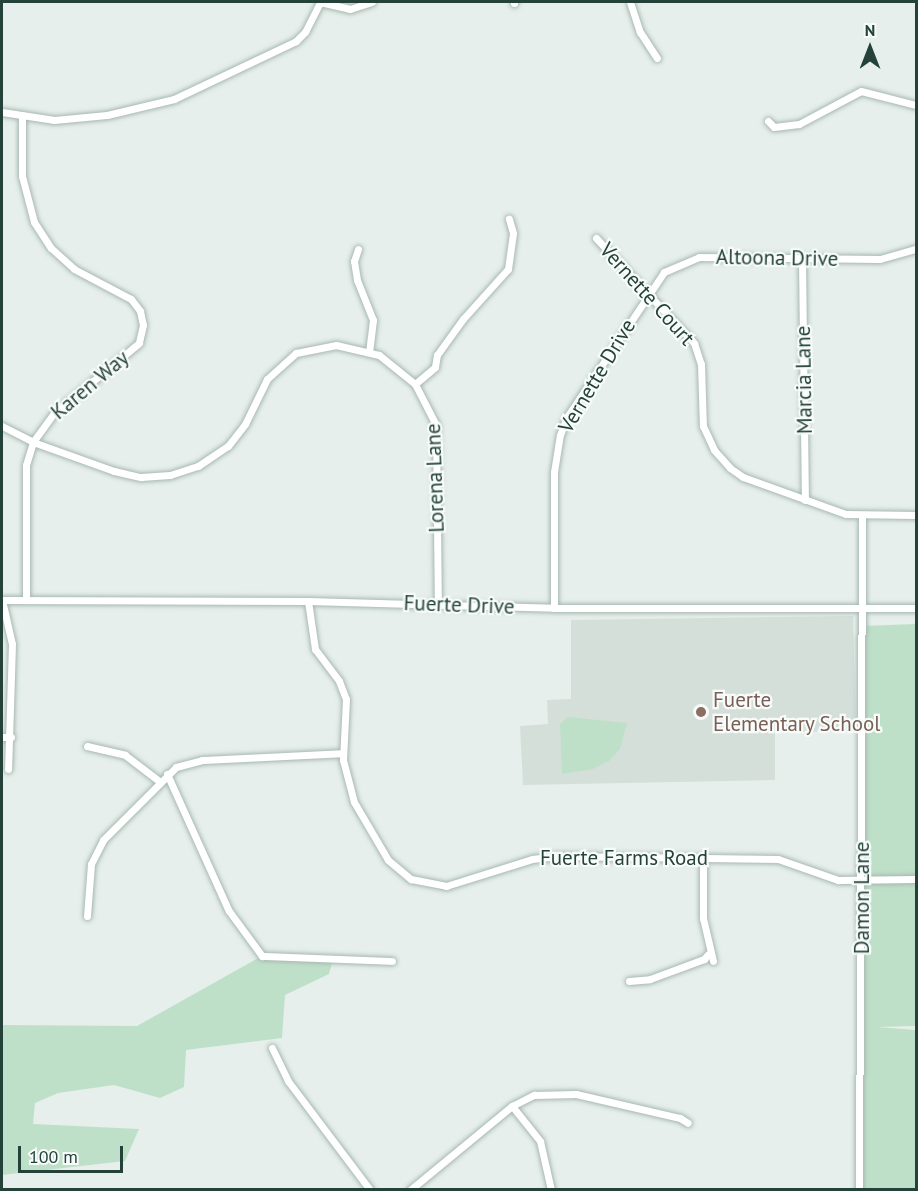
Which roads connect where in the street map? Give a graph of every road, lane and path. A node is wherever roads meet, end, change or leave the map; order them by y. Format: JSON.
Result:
{"nodes":[{"id":1,"x":320,"y":2,"type":"edge"},
{"id":2,"x":372,"y":2,"type":"edge"},
{"id":3,"x":630,"y":2,"type":"edge"},
{"id":4,"x":657,"y":58,"type":"dead end"},
{"id":5,"x":916,"y":105,"type":"edge"},
{"id":6,"x":2,"y":112,"type":"edge"},
{"id":7,"x":22,"y":114,"type":"junction"},
{"id":8,"x":768,"y":121,"type":"dead end"},
{"id":9,"x":509,"y":219,"type":"dead end"},
{"id":10,"x":596,"y":238,"type":"dead end"},
{"id":11,"x":358,"y":249,"type":"dead end"},
{"id":12,"x":916,"y":249,"type":"edge"},
{"id":13,"x":802,"y":259,"type":"junction"},
{"id":14,"x":648,"y":291,"type":"junction"},
{"id":15,"x":369,"y":351,"type":"junction"},
{"id":16,"x":416,"y":384,"type":"junction"},
{"id":17,"x":2,"y":426,"type":"edge"},
{"id":18,"x":33,"y":442,"type":"junction"},
{"id":19,"x":805,"y":500,"type":"junction"},
{"id":20,"x":916,"y":515,"type":"edge"},
{"id":21,"x":862,"y":516,"type":"junction"},
{"id":22,"x":2,"y":600,"type":"edge"},
{"id":23,"x":26,"y":600,"type":"junction"},
{"id":24,"x":308,"y":601,"type":"junction"},
{"id":25,"x":438,"y":603,"type":"junction"},
{"id":26,"x":554,"y":608,"type":"junction"},
{"id":27,"x":863,"y":608,"type":"junction"},
{"id":28,"x":916,"y":608,"type":"edge"},
{"id":29,"x":2,"y":737,"type":"edge"},
{"id":30,"x":11,"y":737,"type":"junction"},
{"id":31,"x":87,"y":746,"type":"dead end"},
{"id":32,"x":343,"y":753,"type":"junction"},
{"id":33,"x":8,"y":769,"type":"dead end"},
{"id":34,"x":167,"y":774,"type":"junction"},
{"id":35,"x":159,"y":781,"type":"junction"},
{"id":36,"x":703,"y":858,"type":"junction"},
{"id":37,"x":916,"y":879,"type":"edge"},
{"id":38,"x":863,"y":880,"type":"junction"},
{"id":39,"x":87,"y":916,"type":"dead end"},
{"id":40,"x":708,"y":954,"type":"junction"},
{"id":41,"x":392,"y":961,"type":"dead end"},
{"id":42,"x":713,"y":961,"type":"dead end"},
{"id":43,"x":629,"y":981,"type":"dead end"},
{"id":44,"x":272,"y":1048,"type":"dead end"},
{"id":45,"x":512,"y":1106,"type":"junction"},
{"id":46,"x":688,"y":1123,"type":"dead end"},
{"id":47,"x":370,"y":1190,"type":"edge"},
{"id":48,"x":410,"y":1190,"type":"edge"},
{"id":49,"x":552,"y":1190,"type":"edge"},
{"id":50,"x":859,"y":1190,"type":"edge"}],
"edges":[{"from":1,"to":2,"type":"street"},
{"from":1,"to":7,"type":"street"},
{"from":3,"to":4,"type":"street"},
{"from":5,"to":8,"type":"street"},
{"from":6,"to":7,"type":"street"},
{"from":7,"to":18,"type":"street","name":"Karen Way"},
{"from":9,"to":16,"type":"street"},
{"from":10,"to":14,"type":"street","name":"Vernette Court"},
{"from":11,"to":15,"type":"street"},
{"from":12,"to":13,"type":"street","name":"Altoona Drive"},
{"from":13,"to":14,"type":"street","name":"Altoona Drive"},
{"from":13,"to":19,"type":"street","name":"Marcia Lane"},
{"from":14,"to":19,"type":"street","name":"Vernette Court"},
{"from":14,"to":26,"type":"street","name":"Vernette Drive"},
{"from":15,"to":16,"type":"street","name":"Lorena Lane"},
{"from":15,"to":18,"type":"street","name":"Lorena Lane"},
{"from":16,"to":25,"type":"street","name":"Lorena Lane"},
{"from":17,"to":18,"type":"street","name":"Lorena Lane"},
{"from":18,"to":23,"type":"street","name":"Karen Way"},
{"from":19,"to":21,"type":"street","name":"Vernette Court"},
{"from":20,"to":21,"type":"street","name":"Vernette Court"},
{"from":21,"to":27,"type":"street"},
{"from":22,"to":23,"type":"street","name":"Fuerte Drive"},
{"from":22,"to":30,"type":"street"},
{"from":23,"to":24,"type":"street","name":"Fuerte Drive"},
{"from":24,"to":25,"type":"street","name":"Fuerte Drive"},
{"from":24,"to":32,"type":"street","name":"Fuerte Farms Road"},
{"from":25,"to":26,"type":"street","name":"Fuerte Drive"},
{"from":26,"to":27,"type":"street","name":"Fuerte Drive"},
{"from":27,"to":28,"type":"street","name":"Fuerte Drive"},
{"from":27,"to":38,"type":"street","name":"Damon Lane"},
{"from":29,"to":30,"type":"street"},
{"from":30,"to":33,"type":"street"},
{"from":31,"to":35,"type":"street"},
{"from":32,"to":34,"type":"street"},
{"from":32,"to":36,"type":"street","name":"Fuerte Farms Road"},
{"from":34,"to":35,"type":"street"},
{"from":34,"to":41,"type":"street"},
{"from":35,"to":39,"type":"street"},
{"from":36,"to":38,"type":"street","name":"Fuerte Farms Road"},
{"from":36,"to":40,"type":"street"},
{"from":37,"to":38,"type":"street","name":"Fuerte Farms Road"},
{"from":38,"to":50,"type":"street","name":"Damon Lane"},
{"from":40,"to":42,"type":"street"},
{"from":40,"to":43,"type":"street"},
{"from":44,"to":47,"type":"street"},
{"from":45,"to":46,"type":"street"},
{"from":45,"to":48,"type":"street"},
{"from":45,"to":49,"type":"street"}]}
